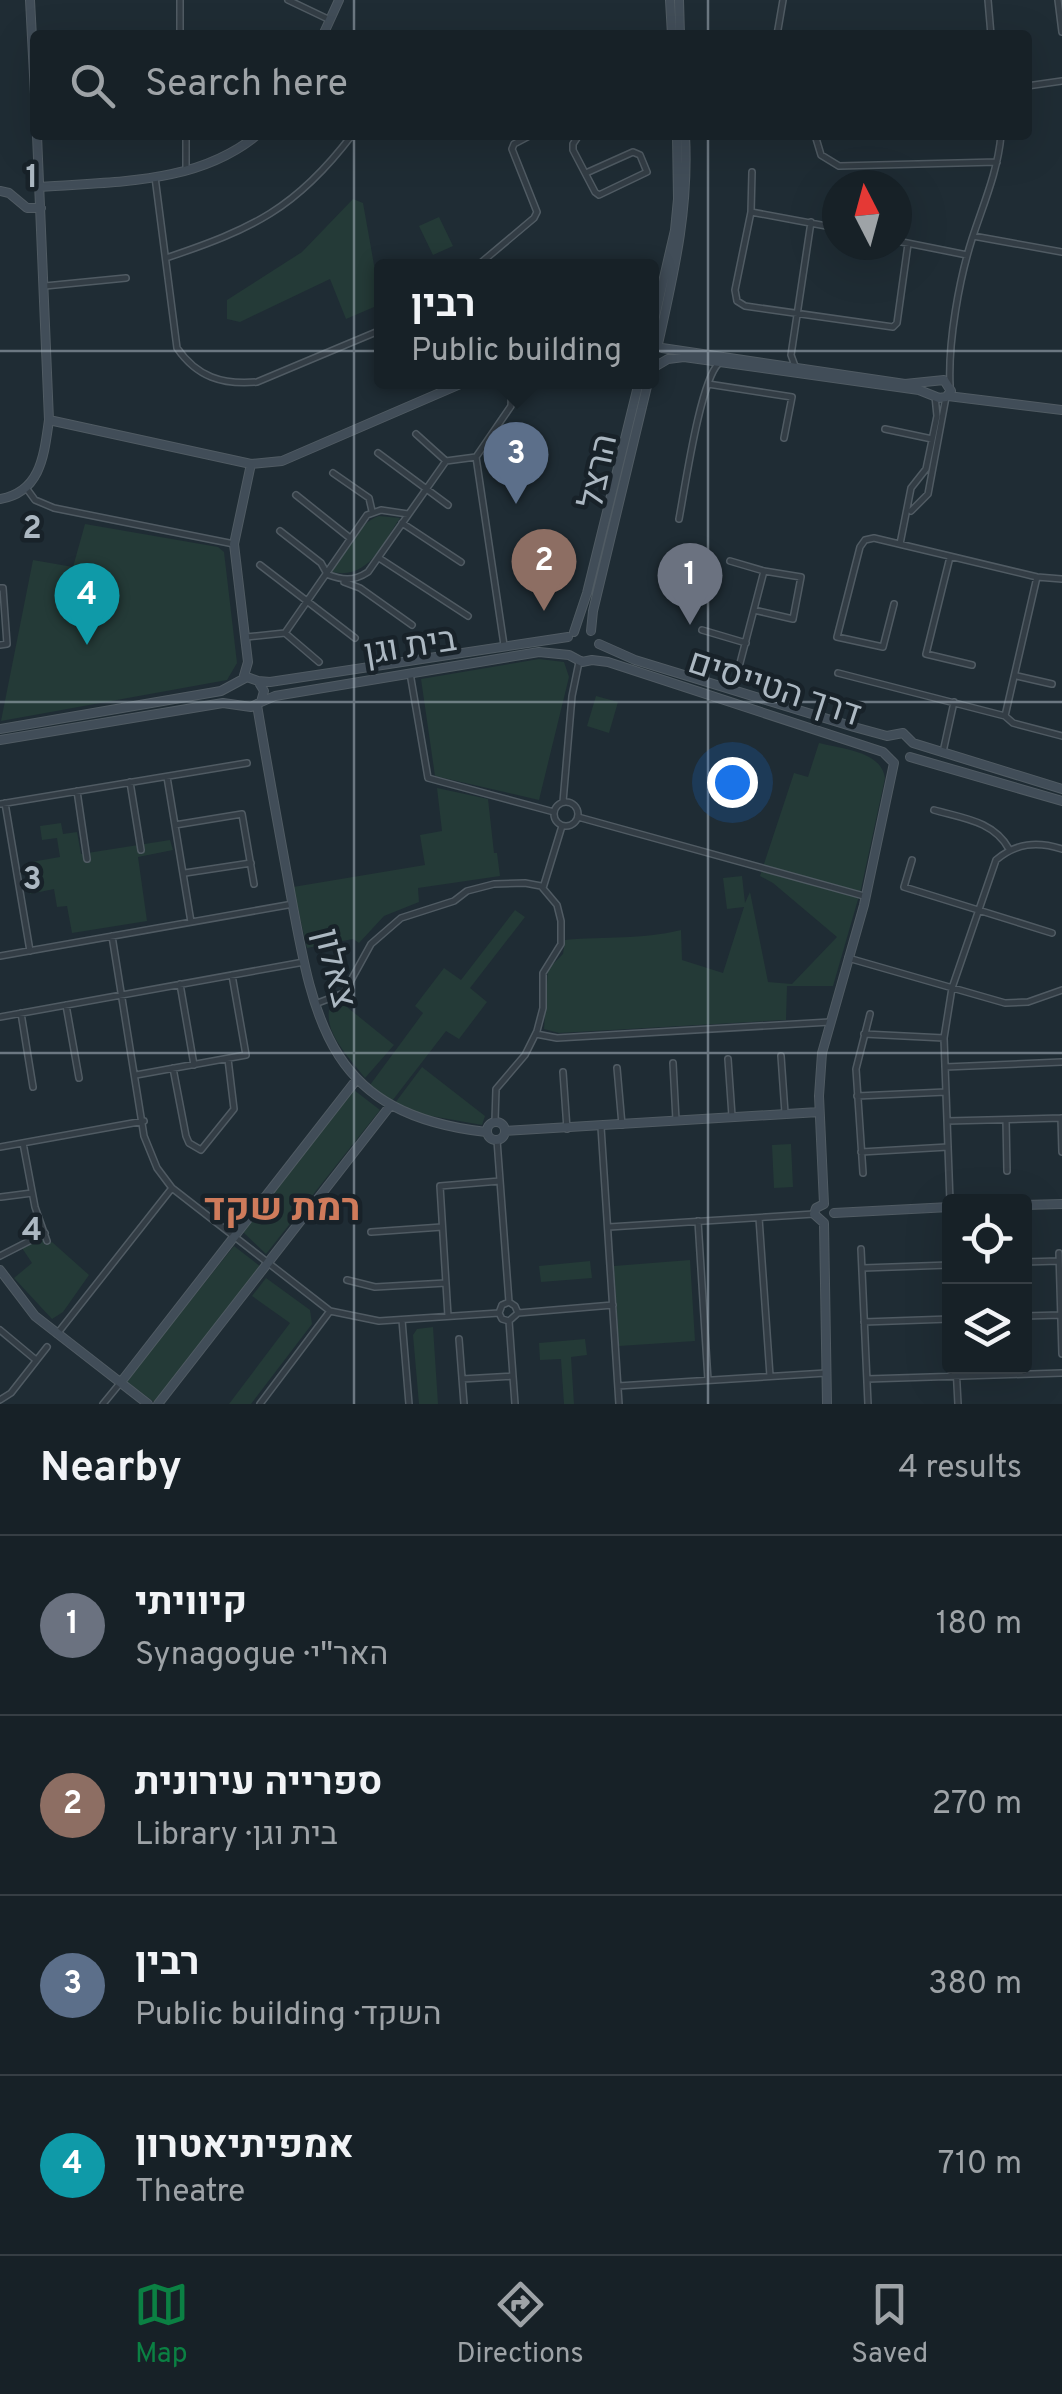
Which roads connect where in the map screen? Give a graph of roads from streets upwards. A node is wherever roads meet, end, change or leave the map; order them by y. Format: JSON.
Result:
{"nodes":[{"id":1,"x":30,"y":0,"type":"edge"},
{"id":2,"x":180,"y":0,"type":"edge"},
{"id":3,"x":288,"y":0,"type":"edge"},
{"id":4,"x":339,"y":0,"type":"edge"},
{"id":5,"x":670,"y":0,"type":"edge"},
{"id":6,"x":679,"y":0,"type":"edge"},
{"id":7,"x":783,"y":0,"type":"edge"},
{"id":8,"x":988,"y":0,"type":"edge"},
{"id":9,"x":1058,"y":0,"type":"edge"},
{"id":10,"x":330,"y":20,"type":"junction"},
{"id":11,"x":32,"y":30,"type":"edge"},
{"id":12,"x":180,"y":30,"type":"edge"},
{"id":13,"x":326,"y":30,"type":"edge"},
{"id":14,"x":672,"y":30,"type":"edge"},
{"id":15,"x":680,"y":30,"type":"edge"},
{"id":16,"x":777,"y":30,"type":"edge"},
{"id":17,"x":991,"y":30,"type":"edge"},
{"id":18,"x":1062,"y":32,"type":"edge"},
{"id":19,"x":1062,"y":81,"type":"edge"},
{"id":20,"x":1032,"y":85,"type":"edge"},
{"id":21,"x":37,"y":140,"type":"edge"},
{"id":22,"x":186,"y":140,"type":"edge"},
{"id":23,"x":249,"y":140,"type":"edge"},
{"id":24,"x":348,"y":140,"type":"edge"},
{"id":25,"x":524,"y":140,"type":"edge"},
{"id":26,"x":575,"y":140,"type":"edge"},
{"id":27,"x":677,"y":140,"type":"edge"},
{"id":28,"x":686,"y":140,"type":"edge"},
{"id":29,"x":815,"y":140,"type":"edge"},
{"id":30,"x":1000,"y":140,"type":"edge"},
{"id":31,"x":998,"y":162,"type":"junction"},
{"id":32,"x":186,"y":172,"type":"junction"},
{"id":33,"x":752,"y":172,"type":"dead end"},
{"id":34,"x":586,"y":174,"type":"junction"},
{"id":35,"x":156,"y":177,"type":"junction"},
{"id":36,"x":40,"y":187,"type":"junction"},
{"id":37,"x":0,"y":191,"type":"edge"},
{"id":38,"x":41,"y":208,"type":"junction"},
{"id":39,"x":750,"y":212,"type":"junction"},
{"id":40,"x":811,"y":222,"type":"junction"},
{"id":41,"x":822,"y":225,"type":"edge"},
{"id":42,"x":973,"y":236,"type":"junction"},
{"id":43,"x":912,"y":245,"type":"edge"},
{"id":44,"x":1062,"y":252,"type":"edge"},
{"id":45,"x":967,"y":255,"type":"junction"},
{"id":46,"x":166,"y":258,"type":"junction"},
{"id":47,"x":485,"y":259,"type":"edge"},
{"id":48,"x":906,"y":260,"type":"edge"},
{"id":49,"x":126,"y":278,"type":"dead end"},
{"id":50,"x":45,"y":286,"type":"junction"},
{"id":51,"x":659,"y":299,"type":"edge"},
{"id":52,"x":796,"y":314,"type":"junction"},
{"id":53,"x":374,"y":333,"type":"edge"},
{"id":54,"x":659,"y":336,"type":"edge"},
{"id":55,"x":659,"y":345,"type":"edge"},
{"id":56,"x":659,"y":350,"type":"edge"},
{"id":57,"x":791,"y":356,"type":"junction"},
{"id":58,"x":703,"y":360,"type":"junction"},
{"id":59,"x":663,"y":361,"type":"junction"},
{"id":60,"x":721,"y":362,"type":"junction"},
{"id":61,"x":949,"y":363,"type":"junction"},
{"id":62,"x":659,"y":365,"type":"edge"},
{"id":63,"x":779,"y":366,"type":"junction"},
{"id":64,"x":797,"y":368,"type":"junction"},
{"id":65,"x":712,"y":371,"type":"junction"},
{"id":66,"x":937,"y":381,"type":"junction"},
{"id":67,"x":708,"y":384,"type":"junction"},
{"id":68,"x":439,"y":389,"type":"edge"},
{"id":69,"x":512,"y":389,"type":"edge"},
{"id":70,"x":637,"y":389,"type":"edge"},
{"id":71,"x":646,"y":389,"type":"edge"},
{"id":72,"x":949,"y":391,"type":"junction"},
{"id":73,"x":934,"y":396,"type":"junction"},
{"id":74,"x":1062,"y":410,"type":"edge"},
{"id":75,"x":49,"y":420,"type":"junction"},
{"id":76,"x":886,"y":430,"type":"dead end"},
{"id":77,"x":416,"y":434,"type":"dead end"},
{"id":78,"x":784,"y":438,"type":"dead end"},
{"id":79,"x":933,"y":439,"type":"junction"},
{"id":80,"x":378,"y":453,"type":"dead end"},
{"id":81,"x":476,"y":457,"type":"junction"},
{"id":82,"x":446,"y":461,"type":"junction"},
{"id":83,"x":251,"y":464,"type":"junction"},
{"id":84,"x":334,"y":473,"type":"dead end"},
{"id":85,"x":915,"y":484,"type":"junction"},
{"id":86,"x":426,"y":488,"type":"junction"},
{"id":87,"x":928,"y":488,"type":"junction"},
{"id":88,"x":27,"y":489,"type":"junction"},
{"id":89,"x":296,"y":495,"type":"dead end"},
{"id":90,"x":911,"y":496,"type":"junction"},
{"id":91,"x":0,"y":499,"type":"edge"},
{"id":92,"x":921,"y":500,"type":"junction"},
{"id":93,"x":448,"y":505,"type":"dead end"},
{"id":94,"x":372,"y":512,"type":"junction"},
{"id":95,"x":408,"y":514,"type":"junction"},
{"id":96,"x":907,"y":518,"type":"junction"},
{"id":97,"x":679,"y":519,"type":"dead end"},
{"id":98,"x":402,"y":523,"type":"junction"},
{"id":99,"x":280,"y":531,"type":"dead end"},
{"id":100,"x":350,"y":538,"type":"junction"},
{"id":101,"x":234,"y":544,"type":"junction"},
{"id":102,"x":900,"y":544,"type":"junction"},
{"id":103,"x":950,"y":556,"type":"junction"},
{"id":104,"x":378,"y":558,"type":"junction"},
{"id":105,"x":730,"y":561,"type":"dead end"},
{"id":106,"x":461,"y":562,"type":"dead end"},
{"id":107,"x":260,"y":564,"type":"dead end"},
{"id":108,"x":764,"y":571,"type":"junction"},
{"id":109,"x":326,"y":574,"type":"junction"},
{"id":110,"x":1038,"y":577,"type":"junction"},
{"id":111,"x":1062,"y":580,"type":"edge"},
{"id":112,"x":0,"y":588,"type":"edge"},
{"id":113,"x":308,"y":602,"type":"junction"},
{"id":114,"x":894,"y":604,"type":"dead end"},
{"id":115,"x":754,"y":610,"type":"junction"},
{"id":116,"x":468,"y":616,"type":"dead end"},
{"id":117,"x":412,"y":625,"type":"dead end"},
{"id":118,"x":702,"y":630,"type":"dead end"},
{"id":119,"x":591,"y":631,"type":"junction"},
{"id":120,"x":285,"y":633,"type":"junction"},
{"id":121,"x":571,"y":634,"type":"junction"},
{"id":122,"x":246,"y":637,"type":"junction"},
{"id":123,"x":355,"y":638,"type":"dead end"},
{"id":124,"x":746,"y":643,"type":"junction"},
{"id":125,"x":0,"y":644,"type":"edge"},
{"id":126,"x":600,"y":644,"type":"junction"},
{"id":127,"x":504,"y":646,"type":"junction"},
{"id":128,"x":569,"y":655,"type":"junction"},
{"id":129,"x":592,"y":660,"type":"junction"},
{"id":130,"x":248,"y":662,"type":"junction"},
{"id":131,"x":318,"y":662,"type":"dead end"},
{"id":132,"x":579,"y":662,"type":"junction"},
{"id":133,"x":972,"y":665,"type":"dead end"},
{"id":134,"x":410,"y":673,"type":"junction"},
{"id":135,"x":838,"y":673,"type":"dead end"},
{"id":136,"x":1016,"y":676,"type":"junction"},
{"id":137,"x":257,"y":680,"type":"junction"},
{"id":138,"x":239,"y":682,"type":"junction"},
{"id":139,"x":1052,"y":684,"type":"dead end"},
{"id":140,"x":734,"y":690,"type":"junction"},
{"id":141,"x":954,"y":702,"type":"junction"},
{"id":142,"x":240,"y":704,"type":"junction"},
{"id":143,"x":256,"y":704,"type":"junction"},
{"id":144,"x":1005,"y":716,"type":"junction"},
{"id":145,"x":0,"y":729,"type":"edge"},
{"id":146,"x":887,"y":736,"type":"junction"},
{"id":147,"x":1062,"y":736,"type":"edge"},
{"id":148,"x":0,"y":740,"type":"edge"},
{"id":149,"x":912,"y":744,"type":"junction"},
{"id":150,"x":882,"y":752,"type":"junction"},
{"id":151,"x":942,"y":754,"type":"junction"},
{"id":152,"x":910,"y":757,"type":"junction"},
{"id":153,"x":247,"y":763,"type":"dead end"},
{"id":154,"x":894,"y":763,"type":"junction"},
{"id":155,"x":166,"y":776,"type":"junction"},
{"id":156,"x":130,"y":782,"type":"junction"},
{"id":157,"x":1062,"y":790,"type":"edge"},
{"id":158,"x":77,"y":791,"type":"junction"},
{"id":159,"x":1062,"y":801,"type":"edge"},
{"id":160,"x":564,"y":802,"type":"junction"},
{"id":161,"x":2,"y":803,"type":"edge"},
{"id":162,"x":934,"y":810,"type":"dead end"},
{"id":163,"x":554,"y":812,"type":"junction"},
{"id":164,"x":578,"y":817,"type":"junction"},
{"id":165,"x":175,"y":825,"type":"junction"},
{"id":166,"x":562,"y":826,"type":"junction"},
{"id":167,"x":1062,"y":849,"type":"edge"},
{"id":168,"x":141,"y":850,"type":"dead end"},
{"id":169,"x":1008,"y":850,"type":"junction"},
{"id":170,"x":88,"y":859,"type":"dead end"},
{"id":171,"x":912,"y":860,"type":"dead end"},
{"id":172,"x":251,"y":863,"type":"junction"},
{"id":173,"x":183,"y":874,"type":"junction"},
{"id":174,"x":254,"y":884,"type":"dead end"},
{"id":175,"x":543,"y":888,"type":"junction"},
{"id":176,"x":866,"y":897,"type":"junction"},
{"id":177,"x":292,"y":904,"type":"junction"},
{"id":178,"x":977,"y":910,"type":"junction"},
{"id":179,"x":192,"y":922,"type":"junction"},
{"id":180,"x":1052,"y":933,"type":"dead end"},
{"id":181,"x":112,"y":936,"type":"junction"},
{"id":182,"x":30,"y":951,"type":"junction"},
{"id":183,"x":0,"y":956,"type":"edge"},
{"id":184,"x":848,"y":958,"type":"junction"},
{"id":185,"x":304,"y":962,"type":"junction"},
{"id":186,"x":232,"y":975,"type":"junction"},
{"id":187,"x":180,"y":984,"type":"junction"},
{"id":188,"x":952,"y":988,"type":"junction"},
{"id":189,"x":1062,"y":990,"type":"edge"},
{"id":190,"x":122,"y":995,"type":"junction"},
{"id":191,"x":314,"y":1004,"type":"junction"},
{"id":192,"x":66,"y":1005,"type":"junction"},
{"id":193,"x":21,"y":1013,"type":"junction"},
{"id":194,"x":870,"y":1014,"type":"dead end"},
{"id":195,"x":0,"y":1017,"type":"edge"},
{"id":196,"x":830,"y":1022,"type":"junction"},
{"id":197,"x":536,"y":1034,"type":"junction"},
{"id":198,"x":864,"y":1034,"type":"junction"},
{"id":199,"x":944,"y":1038,"type":"junction"},
{"id":200,"x":781,"y":1056,"type":"dead end"},
{"id":201,"x":228,"y":1059,"type":"junction"},
{"id":202,"x":728,"y":1059,"type":"dead end"},
{"id":203,"x":1062,"y":1062,"type":"edge"},
{"id":204,"x":194,"y":1064,"type":"junction"},
{"id":205,"x":673,"y":1064,"type":"dead end"},
{"id":206,"x":174,"y":1068,"type":"junction"},
{"id":207,"x":617,"y":1068,"type":"dead end"},
{"id":208,"x":945,"y":1068,"type":"junction"},
{"id":209,"x":563,"y":1072,"type":"dead end"},
{"id":210,"x":136,"y":1075,"type":"junction"},
{"id":211,"x":79,"y":1078,"type":"dead end"},
{"id":212,"x":357,"y":1079,"type":"junction"},
{"id":213,"x":33,"y":1086,"type":"dead end"},
{"id":214,"x":946,"y":1092,"type":"junction"},
{"id":215,"x":857,"y":1096,"type":"junction"},
{"id":216,"x":390,"y":1106,"type":"junction"},
{"id":217,"x":819,"y":1112,"type":"junction"},
{"id":218,"x":785,"y":1114,"type":"junction"},
{"id":219,"x":732,"y":1118,"type":"junction"},
{"id":220,"x":1062,"y":1118,"type":"edge"},
{"id":221,"x":1006,"y":1120,"type":"junction"},
{"id":222,"x":144,"y":1121,"type":"junction"},
{"id":223,"x":947,"y":1121,"type":"junction"},
{"id":224,"x":495,"y":1122,"type":"junction"},
{"id":225,"x":676,"y":1122,"type":"junction"},
{"id":226,"x":622,"y":1126,"type":"junction"},
{"id":227,"x":600,"y":1127,"type":"junction"},
{"id":228,"x":568,"y":1129,"type":"junction"},
{"id":229,"x":505,"y":1131,"type":"junction"},
{"id":230,"x":486,"y":1132,"type":"junction"},
{"id":231,"x":497,"y":1140,"type":"junction"},
{"id":232,"x":23,"y":1143,"type":"junction"},
{"id":233,"x":0,"y":1147,"type":"edge"},
{"id":234,"x":948,"y":1147,"type":"junction"},
{"id":235,"x":861,"y":1152,"type":"junction"},
{"id":236,"x":1062,"y":1152,"type":"edge"},
{"id":237,"x":1007,"y":1171,"type":"dead end"},
{"id":238,"x":862,"y":1173,"type":"dead end"},
{"id":239,"x":500,"y":1182,"type":"junction"},
{"id":240,"x":172,"y":1188,"type":"junction"},
{"id":241,"x":32,"y":1192,"type":"junction"},
{"id":242,"x":950,"y":1194,"type":"edge"},
{"id":243,"x":1,"y":1197,"type":"edge"},
{"id":244,"x":824,"y":1204,"type":"junction"},
{"id":245,"x":1062,"y":1204,"type":"edge"},
{"id":246,"x":942,"y":1205,"type":"edge"},
{"id":247,"x":1032,"y":1205,"type":"edge"},
{"id":248,"x":834,"y":1213,"type":"junction"},
{"id":249,"x":814,"y":1214,"type":"junction"},
{"id":250,"x":759,"y":1218,"type":"junction"},
{"id":251,"x":698,"y":1222,"type":"junction"},
{"id":252,"x":824,"y":1223,"type":"junction"},
{"id":253,"x":442,"y":1227,"type":"junction"},
{"id":254,"x":608,"y":1227,"type":"junction"},
{"id":255,"x":371,"y":1232,"type":"dead end"},
{"id":256,"x":234,"y":1237,"type":"junction"},
{"id":257,"x":861,"y":1250,"type":"dead end"},
{"id":258,"x":0,"y":1256,"type":"edge"},
{"id":259,"x":1032,"y":1261,"type":"edge"},
{"id":260,"x":268,"y":1263,"type":"junction"},
{"id":261,"x":942,"y":1265,"type":"edge"},
{"id":262,"x":862,"y":1268,"type":"junction"},
{"id":263,"x":0,"y":1270,"type":"edge"},
{"id":264,"x":347,"y":1280,"type":"dead end"},
{"id":265,"x":446,"y":1283,"type":"junction"},
{"id":266,"x":508,"y":1302,"type":"junction"},
{"id":267,"x":612,"y":1306,"type":"junction"},
{"id":268,"x":330,"y":1310,"type":"junction"},
{"id":269,"x":518,"y":1312,"type":"junction"},
{"id":270,"x":498,"y":1313,"type":"junction"},
{"id":271,"x":1061,"y":1315,"type":"edge"},
{"id":272,"x":448,"y":1316,"type":"junction"},
{"id":273,"x":1032,"y":1316,"type":"edge"},
{"id":274,"x":942,"y":1319,"type":"edge"},
{"id":275,"x":402,"y":1320,"type":"junction"},
{"id":276,"x":509,"y":1322,"type":"junction"},
{"id":277,"x":864,"y":1322,"type":"junction"},
{"id":278,"x":0,"y":1330,"type":"edge"},
{"id":279,"x":57,"y":1334,"type":"junction"},
{"id":280,"x":459,"y":1339,"type":"dead end"},
{"id":281,"x":47,"y":1346,"type":"dead end"},
{"id":282,"x":1062,"y":1354,"type":"edge"},
{"id":283,"x":36,"y":1360,"type":"junction"},
{"id":284,"x":826,"y":1373,"type":"junction"},
{"id":285,"x":1062,"y":1373,"type":"edge"},
{"id":286,"x":513,"y":1376,"type":"junction"},
{"id":287,"x":770,"y":1376,"type":"junction"},
{"id":288,"x":957,"y":1376,"type":"junction"},
{"id":289,"x":462,"y":1378,"type":"junction"},
{"id":290,"x":867,"y":1379,"type":"junction"},
{"id":291,"x":708,"y":1380,"type":"junction"},
{"id":292,"x":120,"y":1382,"type":"junction"},
{"id":293,"x":618,"y":1386,"type":"junction"},
{"id":294,"x":0,"y":1400,"type":"edge"},
{"id":295,"x":104,"y":1404,"type":"edge"},
{"id":296,"x":148,"y":1404,"type":"edge"},
{"id":297,"x":158,"y":1404,"type":"edge"},
{"id":298,"x":260,"y":1404,"type":"edge"},
{"id":299,"x":409,"y":1404,"type":"edge"},
{"id":300,"x":464,"y":1404,"type":"edge"},
{"id":301,"x":515,"y":1404,"type":"edge"},
{"id":302,"x":619,"y":1404,"type":"edge"},
{"id":303,"x":827,"y":1404,"type":"edge"},
{"id":304,"x":868,"y":1404,"type":"edge"},
{"id":305,"x":958,"y":1404,"type":"edge"}],
"edges":[{"from":1,"to":11,"type":"street"},
{"from":2,"to":12,"type":"street"},
{"from":3,"to":10,"type":"street"},
{"from":4,"to":10,"type":"street"},
{"from":5,"to":14,"type":"street"},
{"from":6,"to":15,"type":"street"},
{"from":7,"to":16,"type":"street"},
{"from":8,"to":17,"type":"street"},
{"from":9,"to":18,"type":"street"},
{"from":10,"to":13,"type":"street"},
{"from":19,"to":20,"type":"street"},
{"from":21,"to":36,"type":"street"},
{"from":22,"to":32,"type":"street"},
{"from":23,"to":32,"type":"street"},
{"from":24,"to":46,"type":"street"},
{"from":25,"to":47,"type":"street"},
{"from":26,"to":34,"type":"street"},
{"from":27,"to":51,"type":"street"},
{"from":28,"to":54,"type":"street"},
{"from":29,"to":31,"type":"street"},
{"from":30,"to":31,"type":"street"},
{"from":31,"to":42,"type":"street"},
{"from":32,"to":35,"type":"street"},
{"from":33,"to":39,"type":"street"},
{"from":34,"to":34,"type":"street"},
{"from":35,"to":36,"type":"street"},
{"from":35,"to":46,"type":"street"},
{"from":36,"to":38,"type":"street"},
{"from":37,"to":38,"type":"street"},
{"from":38,"to":50,"type":"street"},
{"from":39,"to":40,"type":"street"},
{"from":39,"to":52,"type":"street"},
{"from":40,"to":41,"type":"street"},
{"from":40,"to":52,"type":"street"},
{"from":42,"to":44,"type":"street"},
{"from":42,"to":45,"type":"street"},
{"from":43,"to":45,"type":"street"},
{"from":45,"to":61,"type":"street"},
{"from":46,"to":53,"type":"street"},
{"from":48,"to":52,"type":"street"},
{"from":49,"to":50,"type":"street"},
{"from":50,"to":75,"type":"street"},
{"from":52,"to":57,"type":"street"},
{"from":55,"to":63,"type":"street"},
{"from":56,"to":59,"type":"street"},
{"from":57,"to":63,"type":"street"},
{"from":57,"to":64,"type":"street"},
{"from":58,"to":59,"type":"street"},
{"from":58,"to":60,"type":"street"},
{"from":58,"to":65,"type":"street"},
{"from":59,"to":62,"type":"street"},
{"from":60,"to":65,"type":"street"},
{"from":60,"to":73,"type":"street"},
{"from":61,"to":66,"type":"street"},
{"from":61,"to":72,"type":"street"},
{"from":63,"to":64,"type":"street"},
{"from":64,"to":66,"type":"street"},
{"from":65,"to":67,"type":"street"},
{"from":66,"to":72,"type":"street"},
{"from":66,"to":73,"type":"street"},
{"from":67,"to":78,"type":"street"},
{"from":67,"to":97,"type":"street"},
{"from":68,"to":83,"type":"street"},
{"from":69,"to":81,"type":"street"},
{"from":70,"to":121,"type":"street","name":"הרצל"},
{"from":71,"to":119,"type":"street","name":"הרצל"},
{"from":72,"to":73,"type":"street"},
{"from":72,"to":74,"type":"street"},
{"from":72,"to":87,"type":"street"},
{"from":73,"to":79,"type":"street"},
{"from":75,"to":83,"type":"street"},
{"from":75,"to":88,"type":"street"},
{"from":76,"to":79,"type":"street"},
{"from":77,"to":82,"type":"street"},
{"from":79,"to":85,"type":"street"},
{"from":80,"to":86,"type":"street"},
{"from":81,"to":82,"type":"street"},
{"from":81,"to":127,"type":"street"},
{"from":82,"to":86,"type":"street"},
{"from":83,"to":101,"type":"street"},
{"from":84,"to":94,"type":"street"},
{"from":85,"to":87,"type":"street"},
{"from":85,"to":90,"type":"street"},
{"from":86,"to":93,"type":"street"},
{"from":86,"to":95,"type":"street"},
{"from":87,"to":92,"type":"street"},
{"from":88,"to":91,"type":"street"},
{"from":88,"to":101,"type":"street"},
{"from":89,"to":100,"type":"street"},
{"from":90,"to":92,"type":"street"},
{"from":90,"to":96,"type":"street"},
{"from":92,"to":96,"type":"street"},
{"from":94,"to":95,"type":"street"},
{"from":94,"to":100,"type":"street"},
{"from":95,"to":98,"type":"street"},
{"from":96,"to":102,"type":"street"},
{"from":98,"to":104,"type":"street"},
{"from":98,"to":106,"type":"street"},
{"from":99,"to":109,"type":"street"},
{"from":100,"to":109,"type":"street"},
{"from":101,"to":122,"type":"street"},
{"from":102,"to":103,"type":"street"},
{"from":102,"to":114,"type":"street"},
{"from":103,"to":110,"type":"street"},
{"from":103,"to":133,"type":"street"},
{"from":104,"to":109,"type":"street"},
{"from":104,"to":116,"type":"street"},
{"from":105,"to":108,"type":"street"},
{"from":107,"to":113,"type":"street"},
{"from":108,"to":115,"type":"street"},
{"from":108,"to":115,"type":"street"},
{"from":109,"to":113,"type":"street"},
{"from":109,"to":117,"type":"street"},
{"from":110,"to":111,"type":"street"},
{"from":110,"to":136,"type":"street"},
{"from":112,"to":125,"type":"street"},
{"from":113,"to":120,"type":"street"},
{"from":113,"to":123,"type":"street"},
{"from":115,"to":124,"type":"street"},
{"from":118,"to":124,"type":"street"},
{"from":119,"to":121,"type":"street"},
{"from":119,"to":126,"type":"street"},
{"from":120,"to":122,"type":"street"},
{"from":120,"to":131,"type":"street"},
{"from":121,"to":127,"type":"street","name":"בית וגן"},
{"from":121,"to":128,"type":"street"},
{"from":122,"to":130,"type":"street"},
{"from":124,"to":140,"type":"street"},
{"from":126,"to":129,"type":"street"},
{"from":126,"to":140,"type":"street"},
{"from":127,"to":137,"type":"street","name":"בית וגן"},
{"from":128,"to":132,"type":"street"},
{"from":128,"to":134,"type":"street","name":"בית וגן"},
{"from":129,"to":132,"type":"street"},
{"from":129,"to":150,"type":"street","name":"דרך הטייסים"},
{"from":130,"to":137,"type":"street"},
{"from":130,"to":138,"type":"street"},
{"from":132,"to":160,"type":"street"},
{"from":134,"to":143,"type":"street","name":"בית וגן"},
{"from":134,"to":163,"type":"street"},
{"from":135,"to":141,"type":"street"},
{"from":136,"to":139,"type":"street"},
{"from":136,"to":144,"type":"street"},
{"from":137,"to":138,"type":"street"},
{"from":137,"to":143,"type":"street"},
{"from":138,"to":142,"type":"street"},
{"from":138,"to":145,"type":"street"},
{"from":140,"to":146,"type":"street"},
{"from":141,"to":144,"type":"street"},
{"from":141,"to":151,"type":"street"},
{"from":142,"to":143,"type":"street"},
{"from":142,"to":148,"type":"street"},
{"from":143,"to":177,"type":"street","name":"צאלון"},
{"from":144,"to":147,"type":"street"},
{"from":146,"to":149,"type":"street"},
{"from":146,"to":150,"type":"street"},
{"from":149,"to":151,"type":"street"},
{"from":149,"to":152,"type":"street"},
{"from":150,"to":154,"type":"street"},
{"from":151,"to":157,"type":"street"},
{"from":152,"to":154,"type":"street"},
{"from":152,"to":159,"type":"street"},
{"from":153,"to":155,"type":"street"},
{"from":154,"to":176,"type":"street"},
{"from":155,"to":156,"type":"street"},
{"from":155,"to":165,"type":"street"},
{"from":156,"to":158,"type":"street"},
{"from":156,"to":168,"type":"street"},
{"from":158,"to":161,"type":"street"},
{"from":158,"to":170,"type":"street"},
{"from":160,"to":163,"type":"street"},
{"from":160,"to":164,"type":"street"},
{"from":161,"to":182,"type":"street"},
{"from":162,"to":169,"type":"street"},
{"from":163,"to":166,"type":"street"},
{"from":164,"to":166,"type":"street"},
{"from":164,"to":176,"type":"street"},
{"from":165,"to":172,"type":"street"},
{"from":165,"to":173,"type":"street"},
{"from":166,"to":175,"type":"street"},
{"from":167,"to":169,"type":"street"},
{"from":169,"to":178,"type":"street"},
{"from":171,"to":178,"type":"street"},
{"from":172,"to":173,"type":"street"},
{"from":172,"to":174,"type":"street"},
{"from":173,"to":179,"type":"street"},
{"from":175,"to":191,"type":"street"},
{"from":175,"to":197,"type":"street"},
{"from":176,"to":184,"type":"street"},
{"from":177,"to":179,"type":"street"},
{"from":177,"to":185,"type":"street","name":"צאלון"},
{"from":178,"to":180,"type":"street"},
{"from":178,"to":188,"type":"street"},
{"from":179,"to":181,"type":"street"},
{"from":181,"to":182,"type":"street"},
{"from":181,"to":190,"type":"street"},
{"from":182,"to":183,"type":"street"},
{"from":184,"to":188,"type":"street"},
{"from":184,"to":196,"type":"street"},
{"from":185,"to":186,"type":"street"},
{"from":185,"to":191,"type":"street","name":"צאלון"},
{"from":186,"to":187,"type":"street"},
{"from":186,"to":201,"type":"street"},
{"from":187,"to":190,"type":"street"},
{"from":187,"to":204,"type":"street"},
{"from":188,"to":189,"type":"street"},
{"from":188,"to":199,"type":"street"},
{"from":190,"to":192,"type":"street"},
{"from":190,"to":210,"type":"street"},
{"from":191,"to":212,"type":"street","name":"צאלון"},
{"from":192,"to":193,"type":"street"},
{"from":192,"to":211,"type":"street"},
{"from":193,"to":195,"type":"street"},
{"from":193,"to":213,"type":"street"},
{"from":194,"to":198,"type":"street"},
{"from":196,"to":197,"type":"street"},
{"from":196,"to":217,"type":"street"},
{"from":197,"to":224,"type":"street"},
{"from":198,"to":199,"type":"street"},
{"from":198,"to":215,"type":"street"},
{"from":199,"to":208,"type":"street"},
{"from":200,"to":218,"type":"street"},
{"from":201,"to":204,"type":"street"},
{"from":201,"to":206,"type":"street"},
{"from":202,"to":219,"type":"street"},
{"from":203,"to":208,"type":"street"},
{"from":204,"to":206,"type":"street"},
{"from":205,"to":225,"type":"street"},
{"from":206,"to":210,"type":"street"},
{"from":207,"to":226,"type":"street"},
{"from":208,"to":214,"type":"street"},
{"from":209,"to":228,"type":"street"},
{"from":210,"to":222,"type":"street"},
{"from":212,"to":216,"type":"street","name":"צאלון"},
{"from":212,"to":256,"type":"street"},
{"from":214,"to":215,"type":"street"},
{"from":214,"to":223,"type":"street"},
{"from":215,"to":235,"type":"street"},
{"from":216,"to":230,"type":"street","name":"צאלון"},
{"from":216,"to":260,"type":"street"},
{"from":217,"to":218,"type":"street"},
{"from":217,"to":244,"type":"street"},
{"from":218,"to":219,"type":"street"},
{"from":219,"to":225,"type":"street"},
{"from":220,"to":221,"type":"street"},
{"from":220,"to":236,"type":"street"},
{"from":221,"to":223,"type":"street"},
{"from":221,"to":237,"type":"street"},
{"from":222,"to":232,"type":"street"},
{"from":222,"to":240,"type":"street"},
{"from":223,"to":234,"type":"street"},
{"from":224,"to":229,"type":"street"},
{"from":224,"to":230,"type":"street"},
{"from":225,"to":226,"type":"street"},
{"from":226,"to":227,"type":"street"},
{"from":227,"to":228,"type":"street"},
{"from":227,"to":254,"type":"street"},
{"from":228,"to":229,"type":"street"},
{"from":229,"to":231,"type":"street"},
{"from":230,"to":231,"type":"street"},
{"from":231,"to":239,"type":"street"},
{"from":232,"to":233,"type":"street"},
{"from":232,"to":241,"type":"street"},
{"from":234,"to":235,"type":"street"},
{"from":234,"to":242,"type":"street"},
{"from":235,"to":238,"type":"street"},
{"from":239,"to":253,"type":"street"},
{"from":239,"to":266,"type":"street"},
{"from":240,"to":256,"type":"street"},
{"from":240,"to":279,"type":"street"},
{"from":241,"to":243,"type":"street"},
{"from":241,"to":258,"type":"street"},
{"from":244,"to":248,"type":"street"},
{"from":244,"to":249,"type":"street"},
{"from":245,"to":247,"type":"street"},
{"from":246,"to":248,"type":"street"},
{"from":248,"to":252,"type":"street"},
{"from":249,"to":250,"type":"street"},
{"from":249,"to":252,"type":"street"},
{"from":250,"to":251,"type":"street"},
{"from":250,"to":287,"type":"street"},
{"from":251,"to":254,"type":"street"},
{"from":251,"to":291,"type":"street"},
{"from":252,"to":284,"type":"street"},
{"from":253,"to":255,"type":"street"},
{"from":253,"to":265,"type":"street"},
{"from":254,"to":267,"type":"street"},
{"from":256,"to":260,"type":"street"},
{"from":256,"to":292,"type":"street"},
{"from":257,"to":262,"type":"street"},
{"from":259,"to":271,"type":"street"},
{"from":260,"to":268,"type":"street"},
{"from":260,"to":297,"type":"street"},
{"from":261,"to":262,"type":"street"},
{"from":262,"to":277,"type":"street"},
{"from":263,"to":279,"type":"street"},
{"from":264,"to":265,"type":"street"},
{"from":265,"to":272,"type":"street"},
{"from":266,"to":269,"type":"street"},
{"from":266,"to":270,"type":"street"},
{"from":267,"to":269,"type":"street"},
{"from":267,"to":293,"type":"street"},
{"from":268,"to":275,"type":"street"},
{"from":268,"to":298,"type":"street"},
{"from":269,"to":276,"type":"street"},
{"from":270,"to":272,"type":"street"},
{"from":270,"to":276,"type":"street"},
{"from":271,"to":273,"type":"street"},
{"from":271,"to":282,"type":"street"},
{"from":272,"to":275,"type":"street"},
{"from":274,"to":277,"type":"street"},
{"from":275,"to":299,"type":"street"},
{"from":276,"to":286,"type":"street"},
{"from":277,"to":290,"type":"street"},
{"from":278,"to":283,"type":"street"},
{"from":279,"to":292,"type":"street"},
{"from":280,"to":289,"type":"street"},
{"from":281,"to":283,"type":"street"},
{"from":283,"to":294,"type":"street"},
{"from":284,"to":287,"type":"street"},
{"from":284,"to":303,"type":"street"},
{"from":285,"to":288,"type":"street"},
{"from":286,"to":289,"type":"street"},
{"from":286,"to":301,"type":"street"},
{"from":287,"to":291,"type":"street"},
{"from":288,"to":290,"type":"street"},
{"from":288,"to":305,"type":"street"},
{"from":289,"to":300,"type":"street"},
{"from":290,"to":304,"type":"street"},
{"from":291,"to":293,"type":"street"},
{"from":292,"to":295,"type":"street"},
{"from":292,"to":296,"type":"street"},
{"from":293,"to":302,"type":"street"}]}
